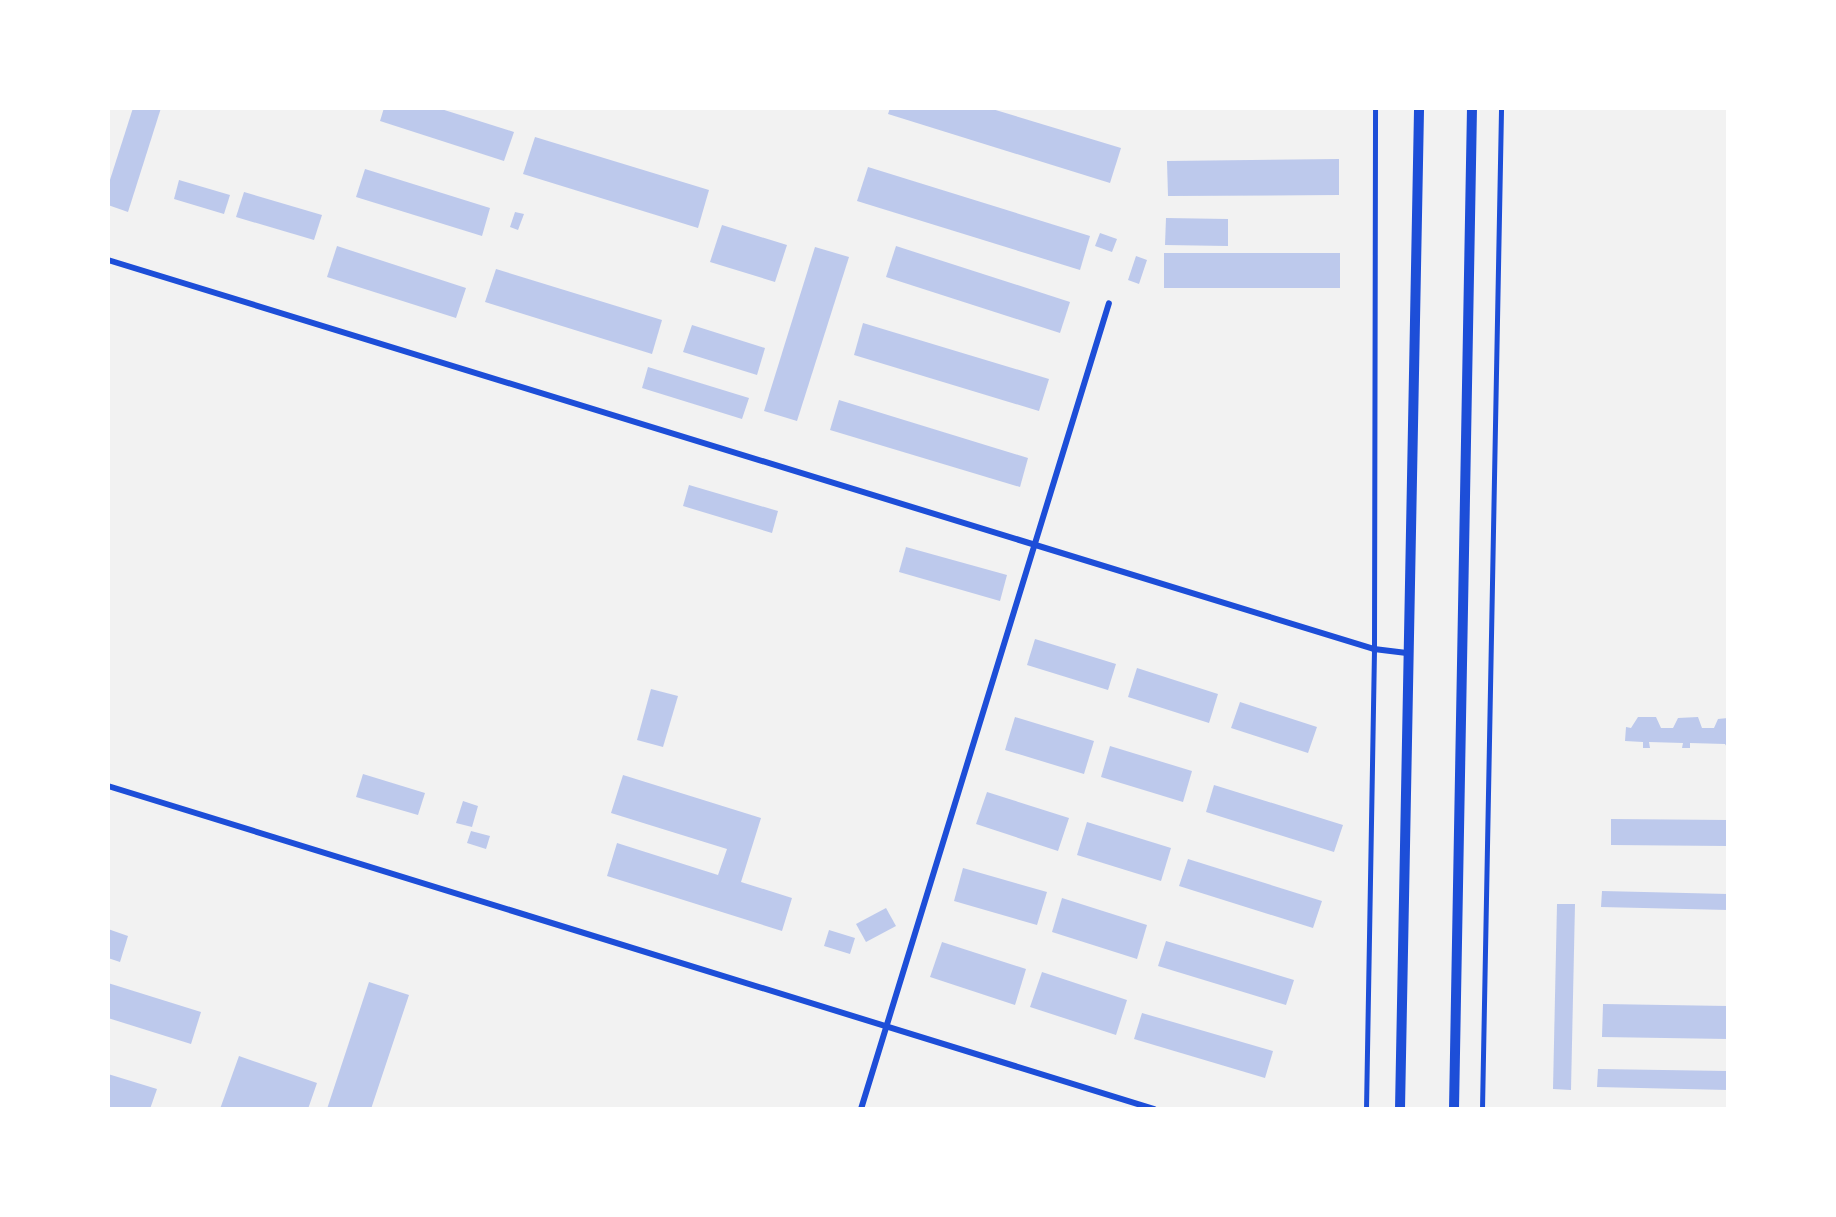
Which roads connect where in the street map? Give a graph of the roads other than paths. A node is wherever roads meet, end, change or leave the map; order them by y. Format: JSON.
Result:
{"nodes":[{"id":1,"x":1375,"y":108,"type":"edge"},
{"id":2,"x":1419,"y":108,"type":"edge"},
{"id":3,"x":1472,"y":108,"type":"edge"},
{"id":4,"x":1501,"y":108,"type":"edge"},
{"id":5,"x":108,"y":260,"type":"edge"},
{"id":6,"x":1109,"y":303,"type":"dead end"},
{"id":7,"x":1034,"y":544,"type":"junction"},
{"id":8,"x":1374,"y":649,"type":"junction"},
{"id":9,"x":1409,"y":653,"type":"junction"},
{"id":10,"x":108,"y":786,"type":"edge"},
{"id":11,"x":885,"y":1028,"type":"junction"},
{"id":12,"x":861,"y":1109,"type":"edge"},
{"id":13,"x":1154,"y":1109,"type":"edge"},
{"id":14,"x":1366,"y":1109,"type":"edge"},
{"id":15,"x":1400,"y":1109,"type":"edge"},
{"id":16,"x":1454,"y":1109,"type":"edge"},
{"id":17,"x":1482,"y":1109,"type":"edge"}],
"edges":[{"from":1,"to":8,"type":"lane"},
{"from":2,"to":9,"type":"street"},
{"from":3,"to":16,"type":"street"},
{"from":4,"to":17,"type":"lane"},
{"from":5,"to":7,"type":"street"},
{"from":6,"to":7,"type":"street"},
{"from":7,"to":8,"type":"street"},
{"from":7,"to":11,"type":"street"},
{"from":8,"to":9,"type":"street"},
{"from":8,"to":14,"type":"lane"},
{"from":9,"to":15,"type":"street"},
{"from":10,"to":11,"type":"street"},
{"from":11,"to":12,"type":"street"},
{"from":11,"to":13,"type":"street"}]}
